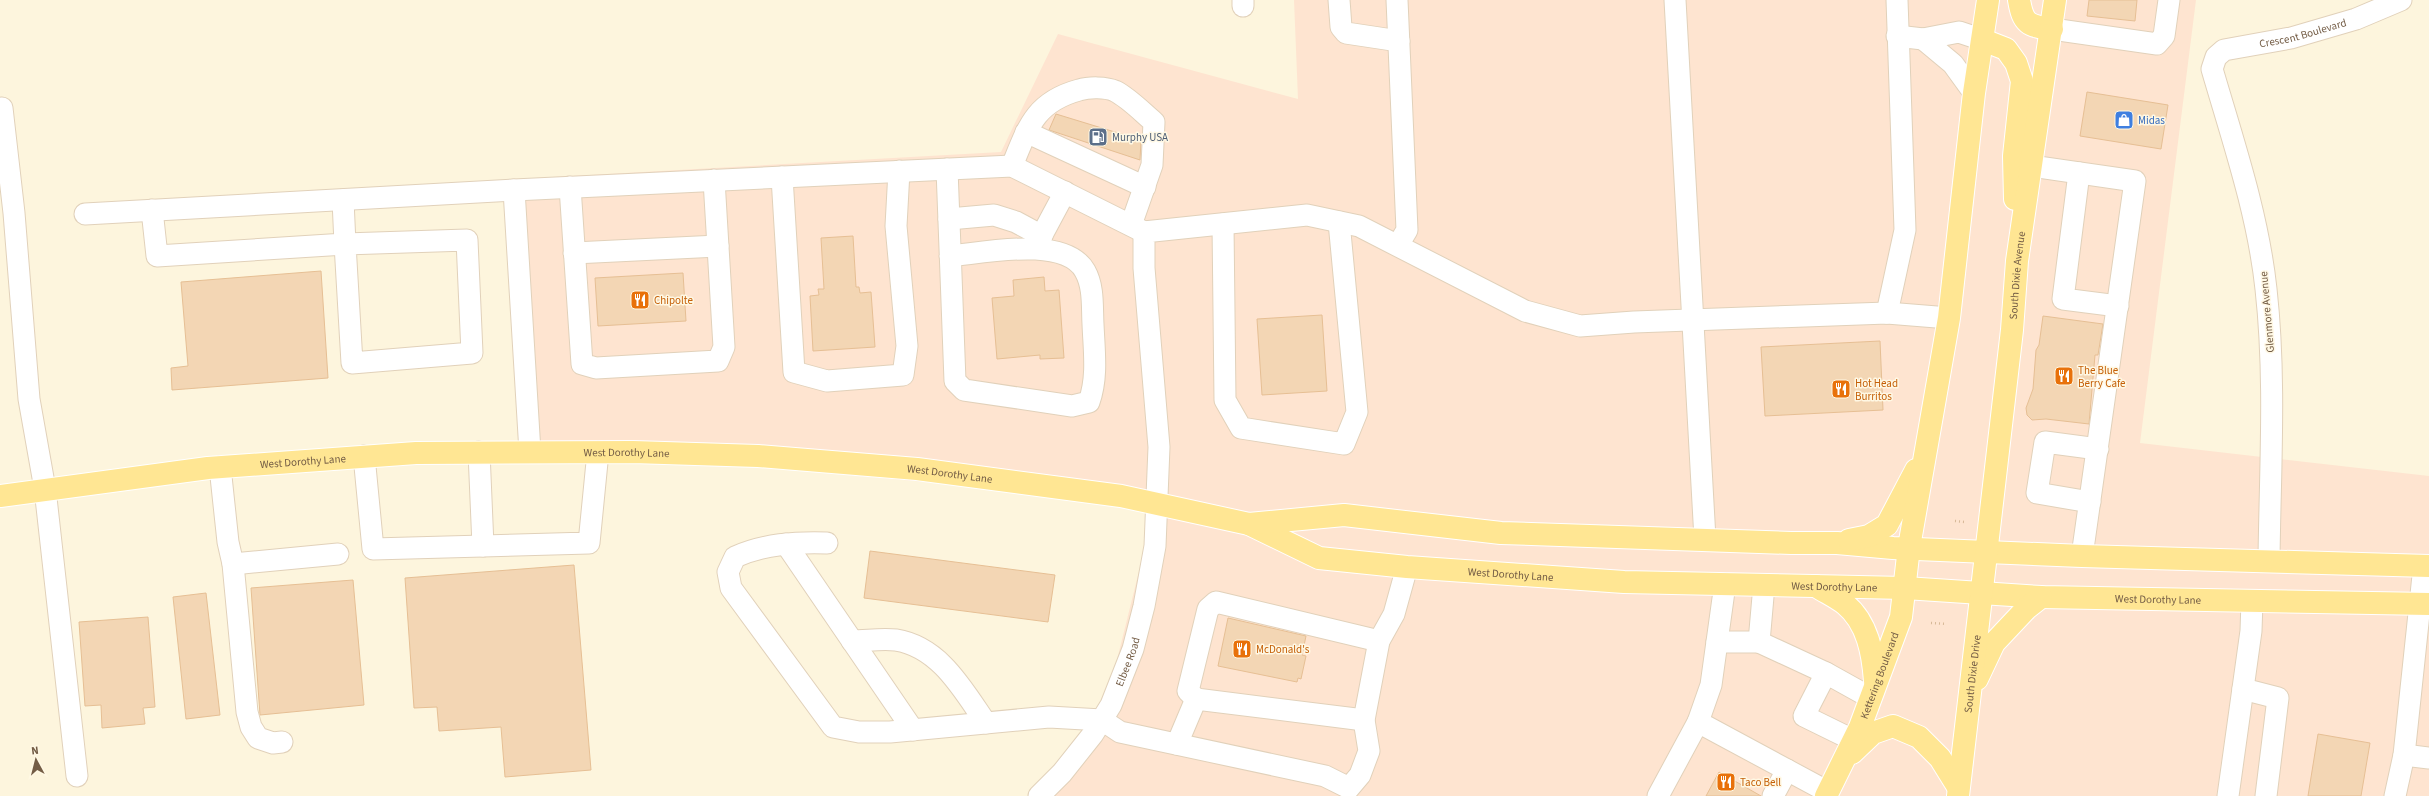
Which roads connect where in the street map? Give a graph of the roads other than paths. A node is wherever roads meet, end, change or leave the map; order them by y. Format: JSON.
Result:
{"nodes":[{"id":1,"x":1339,"y":0,"type":"edge"},
{"id":2,"x":1397,"y":0,"type":"edge"},
{"id":3,"x":1675,"y":0,"type":"edge"},
{"id":4,"x":1897,"y":0,"type":"edge"},
{"id":5,"x":1988,"y":0,"type":"edge"},
{"id":6,"x":2019,"y":0,"type":"edge"},
{"id":7,"x":2055,"y":0,"type":"edge"},
{"id":8,"x":2169,"y":0,"type":"edge"},
{"id":9,"x":2401,"y":0,"type":"edge"},
{"id":10,"x":2052,"y":30,"type":"junction"},
{"id":11,"x":1897,"y":36,"type":"junction"},
{"id":12,"x":1923,"y":39,"type":"junction"},
{"id":13,"x":1983,"y":40,"type":"junction"},
{"id":14,"x":1399,"y":42,"type":"junction"},
{"id":15,"x":2212,"y":69,"type":"joint"},
{"id":16,"x":1974,"y":93,"type":"junction"},
{"id":17,"x":2,"y":108,"type":"dead end"},
{"id":18,"x":1026,"y":132,"type":"junction"},
{"id":19,"x":1012,"y":166,"type":"junction"},
{"id":20,"x":2031,"y":166,"type":"junction"},
{"id":21,"x":947,"y":169,"type":"junction"},
{"id":22,"x":898,"y":171,"type":"junction"},
{"id":23,"x":2079,"y":173,"type":"junction"},
{"id":24,"x":782,"y":177,"type":"junction"},
{"id":25,"x":714,"y":180,"type":"junction"},
{"id":26,"x":570,"y":187,"type":"junction"},
{"id":27,"x":1145,"y":187,"type":"junction"},
{"id":28,"x":514,"y":190,"type":"junction"},
{"id":29,"x":1065,"y":192,"type":"junction"},
{"id":30,"x":343,"y":200,"type":"junction"},
{"id":31,"x":152,"y":210,"type":"junction"},
{"id":32,"x":85,"y":214,"type":"dead end"},
{"id":33,"x":949,"y":219,"type":"junction"},
{"id":34,"x":1339,"y":222,"type":"junction"},
{"id":35,"x":1223,"y":224,"type":"junction"},
{"id":36,"x":1138,"y":229,"type":"junction"},
{"id":37,"x":1038,"y":242,"type":"junction"},
{"id":38,"x":346,"y":244,"type":"junction"},
{"id":39,"x":1398,"y":245,"type":"junction"},
{"id":40,"x":718,"y":246,"type":"junction"},
{"id":41,"x":574,"y":253,"type":"junction"},
{"id":42,"x":950,"y":256,"type":"junction"},
{"id":43,"x":2017,"y":261,"type":"junction"},
{"id":44,"x":2118,"y":306,"type":"junction"},
{"id":45,"x":1887,"y":313,"type":"junction"},
{"id":46,"x":1949,"y":318,"type":"junction"},
{"id":47,"x":1694,"y":320,"type":"junction"},
{"id":48,"x":2098,"y":450,"type":"junction"},
{"id":49,"x":479,"y":452,"type":"junction"},
{"id":50,"x":530,"y":452,"type":"junction"},
{"id":51,"x":598,"y":452,"type":"junction"},
{"id":52,"x":1925,"y":453,"type":"junction"},
{"id":53,"x":364,"y":456,"type":"junction"},
{"id":54,"x":220,"y":467,"type":"junction"},
{"id":55,"x":45,"y":489,"type":"junction"},
{"id":56,"x":0,"y":496,"type":"edge"},
{"id":57,"x":2090,"y":502,"type":"junction"},
{"id":58,"x":1157,"y":503,"type":"junction"},
{"id":59,"x":1249,"y":524,"type":"junction"},
{"id":60,"x":1705,"y":539,"type":"junction"},
{"id":61,"x":827,"y":543,"type":"dead end"},
{"id":62,"x":1837,"y":543,"type":"junction"},
{"id":63,"x":786,"y":544,"type":"junction"},
{"id":64,"x":483,"y":546,"type":"junction"},
{"id":65,"x":1909,"y":547,"type":"junction"},
{"id":66,"x":1985,"y":551,"type":"junction"},
{"id":67,"x":338,"y":554,"type":"dead end"},
{"id":68,"x":2082,"y":556,"type":"junction"},
{"id":69,"x":2269,"y":560,"type":"junction"},
{"id":70,"x":233,"y":564,"type":"junction"},
{"id":71,"x":2427,"y":566,"type":"edge"},
{"id":72,"x":1407,"y":567,"type":"junction"},
{"id":73,"x":1725,"y":584,"type":"junction"},
{"id":74,"x":1764,"y":585,"type":"junction"},
{"id":75,"x":1816,"y":586,"type":"junction"},
{"id":76,"x":1905,"y":588,"type":"junction"},
{"id":77,"x":1981,"y":592,"type":"junction"},
{"id":78,"x":2041,"y":597,"type":"junction"},
{"id":79,"x":2252,"y":601,"type":"junction"},
{"id":80,"x":2425,"y":605,"type":"edge"},
{"id":81,"x":852,"y":641,"type":"junction"},
{"id":82,"x":1379,"y":641,"type":"junction"},
{"id":83,"x":1717,"y":642,"type":"junction"},
{"id":84,"x":1759,"y":642,"type":"junction"},
{"id":85,"x":1826,"y":673,"type":"junction"},
{"id":86,"x":2243,"y":689,"type":"junction"},
{"id":87,"x":1873,"y":692,"type":"junction"},
{"id":88,"x":1968,"y":698,"type":"junction"},
{"id":89,"x":1196,"y":699,"type":"junction"},
{"id":90,"x":1102,"y":720,"type":"junction"},
{"id":91,"x":1364,"y":720,"type":"junction"},
{"id":92,"x":1698,"y":722,"type":"junction"},
{"id":93,"x":986,"y":723,"type":"junction"},
{"id":94,"x":913,"y":730,"type":"junction"},
{"id":95,"x":282,"y":742,"type":"dead end"},
{"id":96,"x":1857,"y":743,"type":"junction"},
{"id":97,"x":1177,"y":744,"type":"junction"},
{"id":98,"x":2404,"y":754,"type":"junction"},
{"id":99,"x":2429,"y":758,"type":"edge"},
{"id":100,"x":1787,"y":770,"type":"junction"},
{"id":101,"x":77,"y":776,"type":"dead end"},
{"id":102,"x":1958,"y":792,"type":"edge"},
{"id":103,"x":1827,"y":794,"type":"edge"},
{"id":104,"x":1039,"y":796,"type":"edge"},
{"id":105,"x":1658,"y":796,"type":"edge"},
{"id":106,"x":1774,"y":796,"type":"edge"},
{"id":107,"x":2228,"y":796,"type":"edge"},
{"id":108,"x":2266,"y":796,"type":"edge"},
{"id":109,"x":2395,"y":796,"type":"edge"}],
"edges":[{"from":1,"to":14,"type":"street"},
{"from":2,"to":14,"type":"street"},
{"from":3,"to":47,"type":"street"},
{"from":4,"to":11,"type":"street"},
{"from":5,"to":13,"type":"main road"},
{"from":6,"to":10,"type":"main road"},
{"from":7,"to":10,"type":"main road","name":"South Dixie Avenue"},
{"from":8,"to":10,"type":"street"},
{"from":9,"to":15,"type":"street","name":"Crescent Boulevard"},
{"from":10,"to":20,"type":"main road","name":"South Dixie Avenue"},
{"from":11,"to":12,"type":"street"},
{"from":11,"to":45,"type":"street"},
{"from":12,"to":13,"type":"street"},
{"from":12,"to":16,"type":"street"},
{"from":13,"to":16,"type":"main road"},
{"from":13,"to":43,"type":"main road"},
{"from":14,"to":39,"type":"street"},
{"from":15,"to":69,"type":"street","name":"Glenmore Avenue"},
{"from":16,"to":46,"type":"main road"},
{"from":17,"to":55,"type":"street"},
{"from":18,"to":19,"type":"street"},
{"from":18,"to":27,"type":"street"},
{"from":18,"to":27,"type":"street"},
{"from":19,"to":21,"type":"street"},
{"from":19,"to":29,"type":"street"},
{"from":20,"to":23,"type":"street"},
{"from":20,"to":43,"type":"main road","name":"South Dixie Avenue"},
{"from":21,"to":22,"type":"street"},
{"from":21,"to":33,"type":"street"},
{"from":22,"to":24,"type":"street"},
{"from":22,"to":24,"type":"street"},
{"from":23,"to":44,"type":"street"},
{"from":23,"to":44,"type":"street"},
{"from":24,"to":25,"type":"street"},
{"from":25,"to":26,"type":"street"},
{"from":25,"to":40,"type":"street"},
{"from":26,"to":28,"type":"street"},
{"from":26,"to":41,"type":"street"},
{"from":27,"to":36,"type":"street"},
{"from":28,"to":30,"type":"street"},
{"from":28,"to":50,"type":"street"},
{"from":29,"to":36,"type":"street"},
{"from":29,"to":37,"type":"street"},
{"from":30,"to":31,"type":"street"},
{"from":30,"to":38,"type":"street"},
{"from":31,"to":32,"type":"street"},
{"from":31,"to":38,"type":"street"},
{"from":33,"to":37,"type":"street"},
{"from":33,"to":42,"type":"street"},
{"from":34,"to":35,"type":"street"},
{"from":34,"to":35,"type":"street"},
{"from":34,"to":39,"type":"street"},
{"from":35,"to":36,"type":"street"},
{"from":36,"to":58,"type":"street","name":"Elbee Road"},
{"from":37,"to":42,"type":"street"},
{"from":37,"to":42,"type":"street"},
{"from":38,"to":38,"type":"street"},
{"from":39,"to":47,"type":"street"},
{"from":40,"to":41,"type":"street"},
{"from":40,"to":41,"type":"street"},
{"from":43,"to":66,"type":"main road","name":"South Dixie Avenue"},
{"from":44,"to":48,"type":"street"},
{"from":45,"to":46,"type":"street"},
{"from":45,"to":47,"type":"street"},
{"from":46,"to":52,"type":"main road"},
{"from":47,"to":60,"type":"street"},
{"from":48,"to":57,"type":"street"},
{"from":48,"to":57,"type":"street"},
{"from":49,"to":50,"type":"main road","name":"West Dorothy Lane"},
{"from":49,"to":53,"type":"main road","name":"West Dorothy Lane"},
{"from":49,"to":64,"type":"street"},
{"from":50,"to":51,"type":"main road","name":"West Dorothy Lane"},
{"from":51,"to":58,"type":"main road","name":"West Dorothy Lane"},
{"from":51,"to":64,"type":"street"},
{"from":52,"to":62,"type":"main road"},
{"from":52,"to":65,"type":"main road"},
{"from":53,"to":54,"type":"main road","name":"West Dorothy Lane"},
{"from":53,"to":64,"type":"street"},
{"from":54,"to":55,"type":"main road","name":"West Dorothy Lane"},
{"from":54,"to":70,"type":"street"},
{"from":55,"to":56,"type":"main road","name":"West Dorothy Lane"},
{"from":55,"to":101,"type":"street"},
{"from":57,"to":68,"type":"street"},
{"from":58,"to":59,"type":"main road","name":"West Dorothy Lane"},
{"from":58,"to":90,"type":"street","name":"Elbee Road"},
{"from":59,"to":60,"type":"main road","name":"West Dorothy Lane"},
{"from":59,"to":72,"type":"main road","name":"West Dorothy Lane"},
{"from":60,"to":62,"type":"main road","name":"West Dorothy Lane"},
{"from":61,"to":63,"type":"street"},
{"from":62,"to":65,"type":"main road","name":"West Dorothy Lane"},
{"from":63,"to":81,"type":"street"},
{"from":63,"to":94,"type":"street"},
{"from":65,"to":66,"type":"main road","name":"West Dorothy Lane"},
{"from":65,"to":76,"type":"main road","name":"Kettering Boulevard"},
{"from":66,"to":68,"type":"main road","name":"West Dorothy Lane"},
{"from":66,"to":77,"type":"main road","name":"South Dixie Drive"},
{"from":67,"to":70,"type":"street"},
{"from":68,"to":69,"type":"main road","name":"West Dorothy Lane"},
{"from":69,"to":71,"type":"main road","name":"West Dorothy Lane"},
{"from":70,"to":95,"type":"street"},
{"from":71,"to":80,"type":"street"},
{"from":72,"to":73,"type":"main road","name":"West Dorothy Lane"},
{"from":72,"to":82,"type":"street"},
{"from":73,"to":74,"type":"main road","name":"West Dorothy Lane"},
{"from":73,"to":83,"type":"street"},
{"from":74,"to":75,"type":"main road","name":"West Dorothy Lane"},
{"from":74,"to":84,"type":"street"},
{"from":75,"to":76,"type":"main road","name":"West Dorothy Lane"},
{"from":75,"to":87,"type":"main road"},
{"from":76,"to":77,"type":"main road","name":"West Dorothy Lane"},
{"from":76,"to":87,"type":"main road","name":"Kettering Boulevard"},
{"from":77,"to":78,"type":"main road","name":"West Dorothy Lane"},
{"from":77,"to":88,"type":"main road","name":"South Dixie Drive"},
{"from":78,"to":79,"type":"main road","name":"West Dorothy Lane"},
{"from":78,"to":88,"type":"main road"},
{"from":79,"to":80,"type":"main road","name":"West Dorothy Lane"},
{"from":79,"to":86,"type":"street"},
{"from":80,"to":98,"type":"street"},
{"from":81,"to":93,"type":"street"},
{"from":81,"to":94,"type":"street"},
{"from":82,"to":89,"type":"street"},
{"from":82,"to":91,"type":"street"},
{"from":83,"to":84,"type":"street"},
{"from":83,"to":92,"type":"street"},
{"from":84,"to":85,"type":"street"},
{"from":85,"to":87,"type":"street"},
{"from":85,"to":96,"type":"street"},
{"from":86,"to":107,"type":"street"},
{"from":86,"to":108,"type":"street"},
{"from":87,"to":96,"type":"main road","name":"Kettering Boulevard"},
{"from":88,"to":102,"type":"main road","name":"South Dixie Drive"},
{"from":89,"to":91,"type":"street"},
{"from":89,"to":97,"type":"street"},
{"from":90,"to":93,"type":"street"},
{"from":90,"to":97,"type":"street"},
{"from":90,"to":104,"type":"street","name":"Elbee Road"},
{"from":91,"to":97,"type":"street"},
{"from":92,"to":100,"type":"street"},
{"from":92,"to":105,"type":"street"},
{"from":93,"to":94,"type":"street"},
{"from":96,"to":102,"type":"main road"},
{"from":96,"to":103,"type":"main road"},
{"from":98,"to":99,"type":"street"},
{"from":98,"to":109,"type":"street"},
{"from":100,"to":103,"type":"street"},
{"from":100,"to":106,"type":"street"}]}
